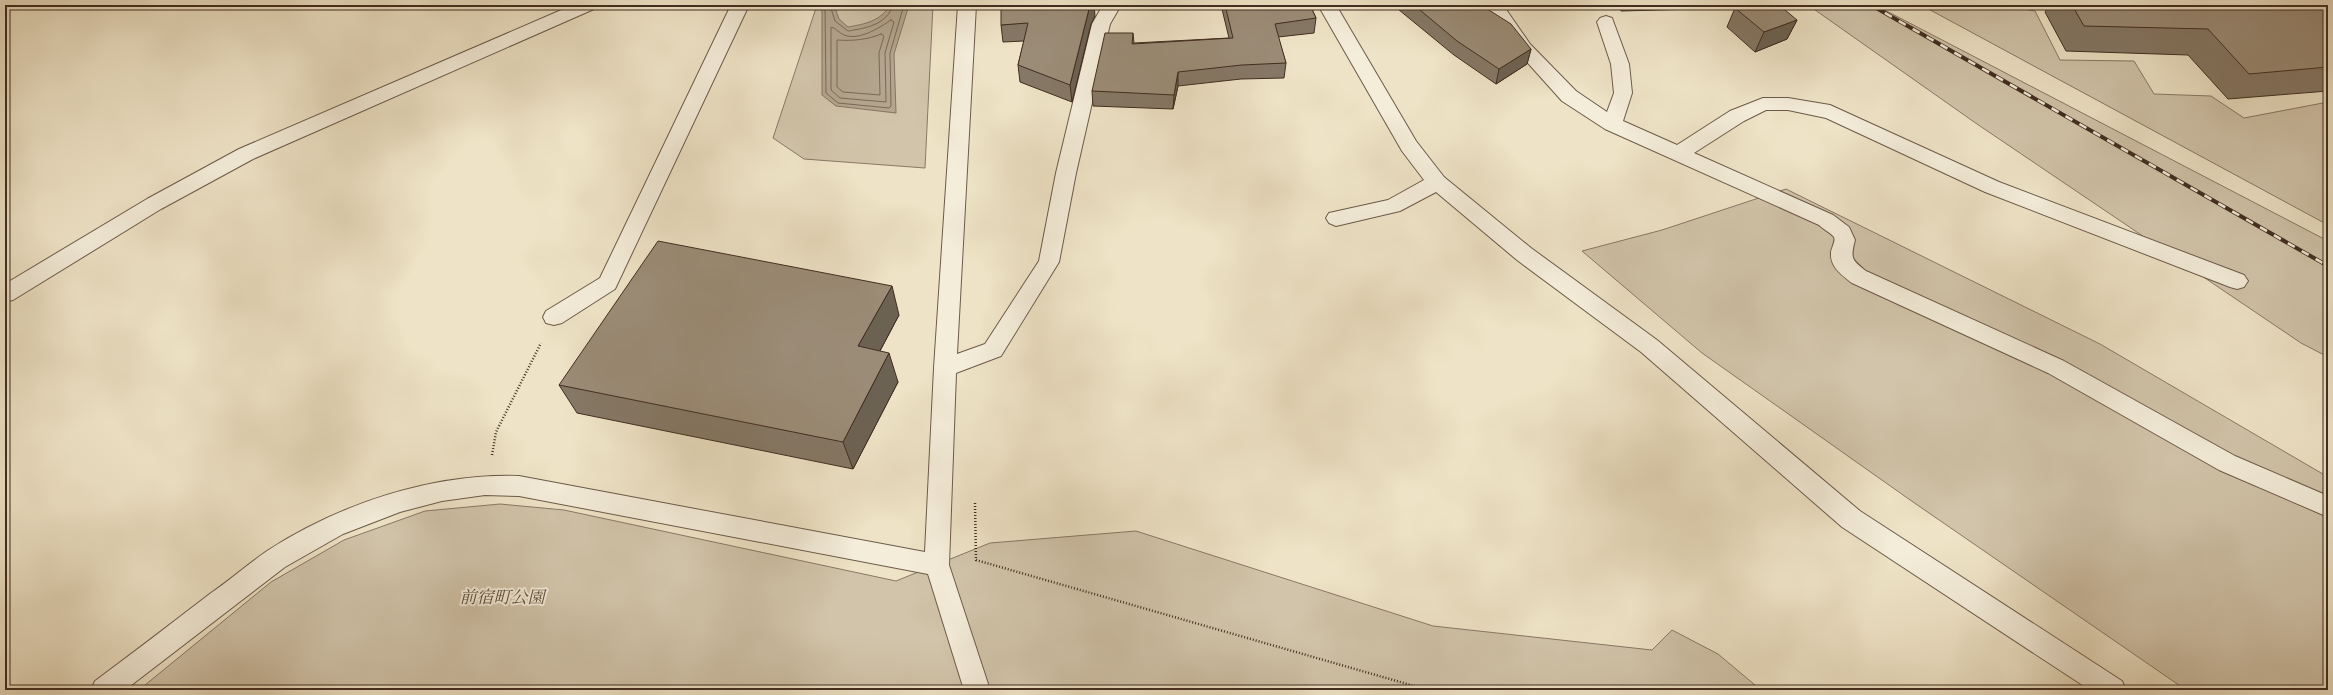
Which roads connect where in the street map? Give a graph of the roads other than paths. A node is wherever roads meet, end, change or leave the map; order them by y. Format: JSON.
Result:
{"nodes":[{"id":1,"x":588,"y":5,"type":"edge"},
{"id":2,"x":740,"y":5,"type":"edge"},
{"id":3,"x":967,"y":5,"type":"edge"},
{"id":4,"x":1112,"y":5,"type":"edge"},
{"id":5,"x":1327,"y":5,"type":"edge"},
{"id":6,"x":1494,"y":5,"type":"edge"},
{"id":7,"x":1606,"y":22,"type":"dead end"},
{"id":8,"x":1612,"y":124,"type":"junction"},
{"id":9,"x":1678,"y":154,"type":"junction"},
{"id":10,"x":1437,"y":182,"type":"junction"},
{"id":11,"x":1336,"y":218,"type":"dead end"},
{"id":12,"x":2237,"y":281,"type":"dead end"},
{"id":13,"x":5,"y":294,"type":"edge"},
{"id":14,"x":554,"y":317,"type":"road end"},
{"id":15,"x":945,"y":368,"type":"junction"},
{"id":16,"x":2328,"y":507,"type":"edge"},
{"id":17,"x":937,"y":565,"type":"junction"},
{"id":18,"x":104,"y":690,"type":"edge"},
{"id":19,"x":976,"y":690,"type":"edge"},
{"id":20,"x":2113,"y":690,"type":"edge"}],
"edges":[{"from":1,"to":13,"type":"street"},
{"from":2,"to":14,"type":"street"},
{"from":3,"to":15,"type":"street"},
{"from":4,"to":15,"type":"street"},
{"from":5,"to":10,"type":"street"},
{"from":6,"to":8,"type":"street"},
{"from":7,"to":8,"type":"street"},
{"from":8,"to":9,"type":"street"},
{"from":9,"to":12,"type":"street"},
{"from":9,"to":16,"type":"street"},
{"from":10,"to":11,"type":"street"},
{"from":10,"to":20,"type":"street"},
{"from":15,"to":17,"type":"street"},
{"from":17,"to":18,"type":"street"},
{"from":17,"to":19,"type":"street"}]}
